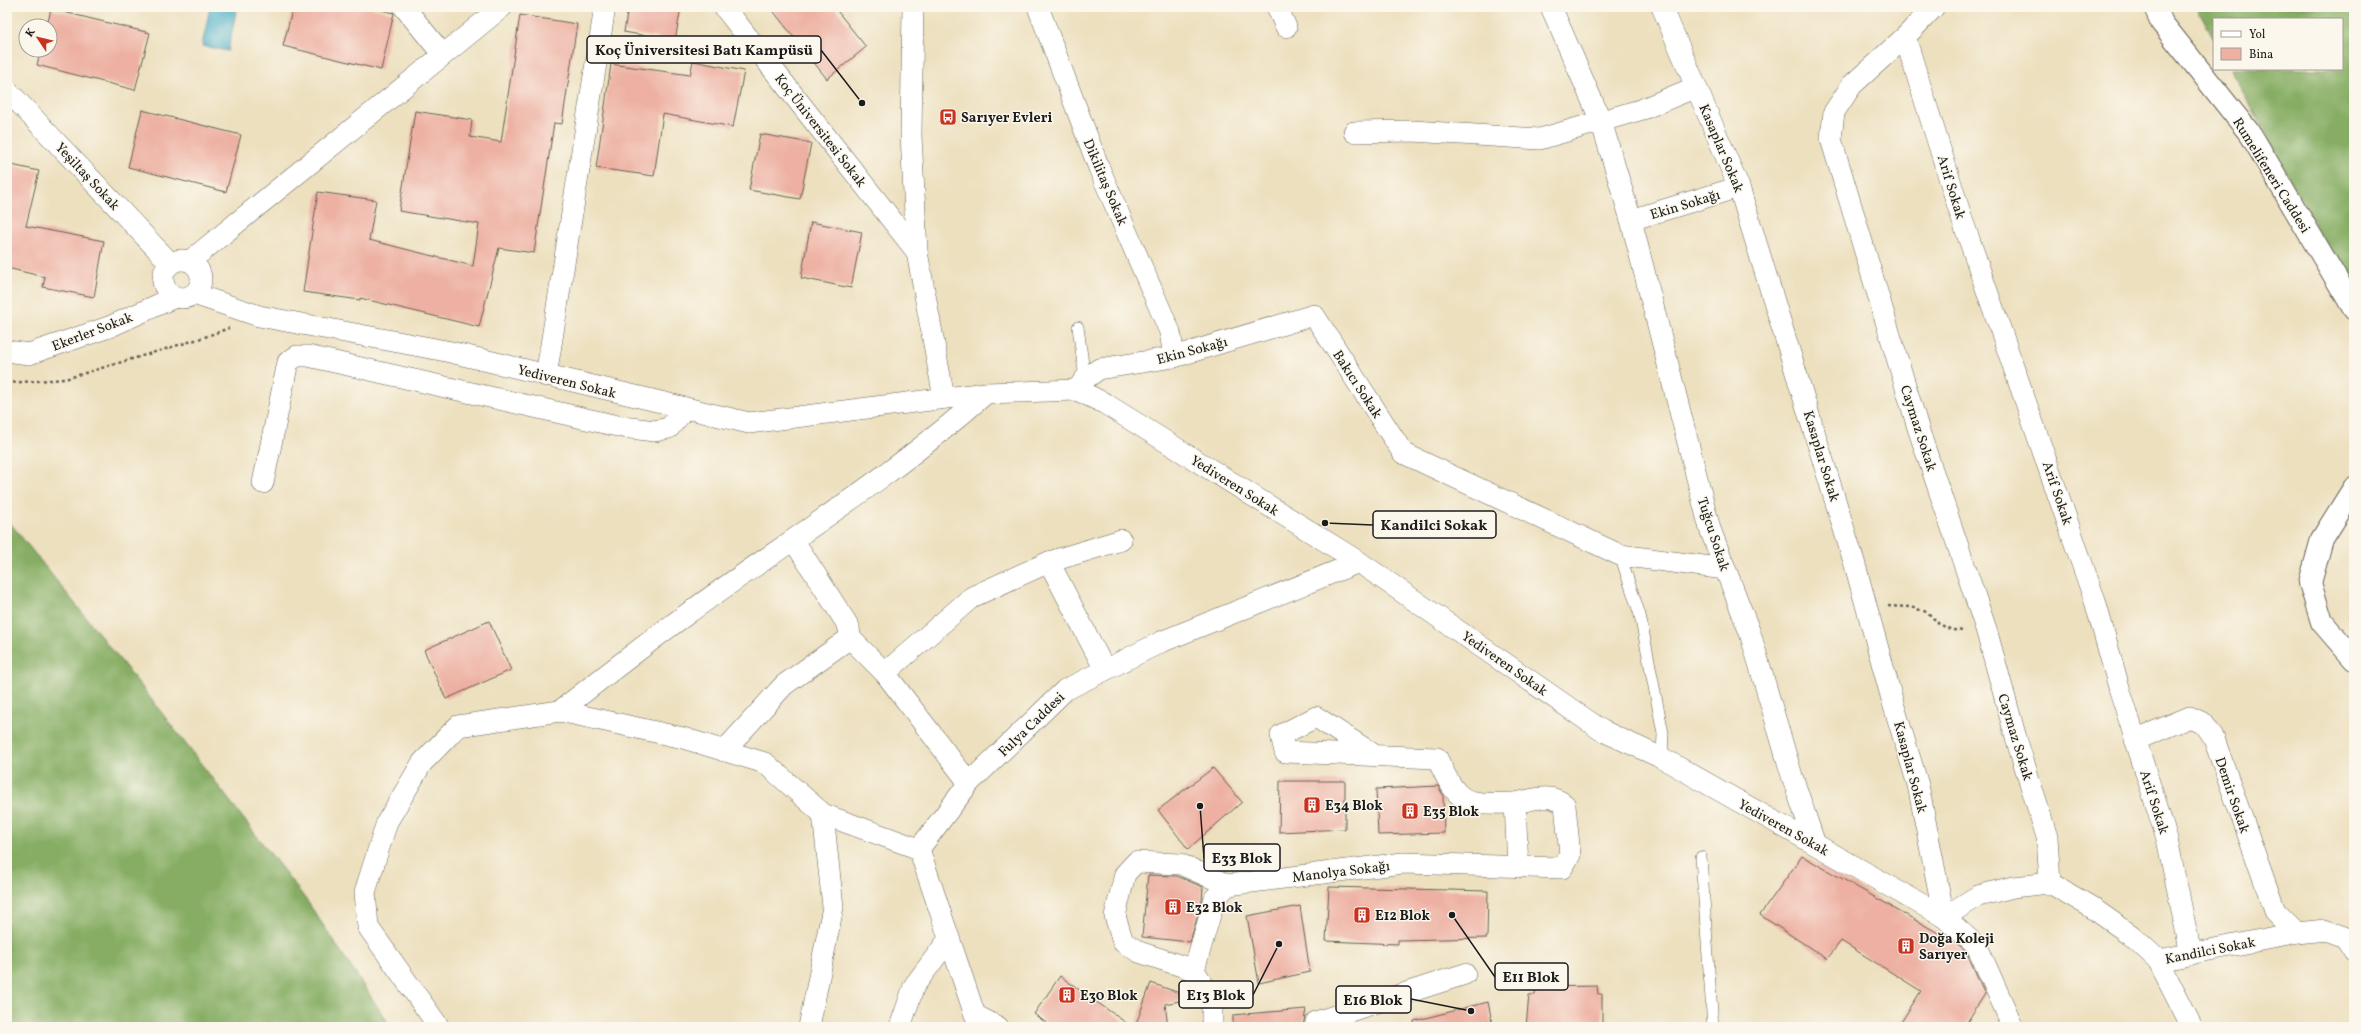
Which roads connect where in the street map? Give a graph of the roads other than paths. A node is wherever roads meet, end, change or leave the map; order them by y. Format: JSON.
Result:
{"nodes":[{"id":1,"x":404,"y":7,"type":"edge"},
{"id":2,"x":502,"y":7,"type":"edge"},
{"id":3,"x":605,"y":7,"type":"edge"},
{"id":4,"x":724,"y":7,"type":"edge"},
{"id":5,"x":913,"y":7,"type":"edge"},
{"id":6,"x":1038,"y":7,"type":"edge"},
{"id":7,"x":1277,"y":7,"type":"edge"},
{"id":8,"x":1551,"y":7,"type":"edge"},
{"id":9,"x":1662,"y":7,"type":"edge"},
{"id":10,"x":1934,"y":7,"type":"edge"},
{"id":11,"x":2155,"y":7,"type":"edge"},
{"id":12,"x":1286,"y":27,"type":"dead end"},
{"id":13,"x":1905,"y":37,"type":"junction"},
{"id":14,"x":443,"y":55,"type":"junction"},
{"id":15,"x":1696,"y":87,"type":"junction"},
{"id":16,"x":7,"y":90,"type":"edge"},
{"id":17,"x":1601,"y":121,"type":"junction"},
{"id":18,"x":1354,"y":132,"type":"dead end"},
{"id":19,"x":1739,"y":188,"type":"junction"},
{"id":20,"x":1631,"y":220,"type":"junction"},
{"id":21,"x":917,"y":252,"type":"junction"},
{"id":22,"x":190,"y":261,"type":"junction"},
{"id":23,"x":170,"y":263,"type":"junction"},
{"id":24,"x":185,"y":295,"type":"junction"},
{"id":25,"x":2354,"y":309,"type":"edge"},
{"id":26,"x":1314,"y":315,"type":"joint"},
{"id":27,"x":1078,"y":327,"type":"dead end"},
{"id":28,"x":7,"y":351,"type":"edge"},
{"id":29,"x":1174,"y":357,"type":"junction"},
{"id":30,"x":546,"y":376,"type":"junction"},
{"id":31,"x":1081,"y":384,"type":"junction"},
{"id":32,"x":986,"y":393,"type":"junction"},
{"id":33,"x":944,"y":398,"type":"junction"},
{"id":34,"x":686,"y":409,"type":"junction"},
{"id":35,"x":263,"y":483,"type":"dead end"},
{"id":36,"x":2354,"y":488,"type":"edge"},
{"id":37,"x":1121,"y":540,"type":"dead end"},
{"id":38,"x":794,"y":541,"type":"junction"},
{"id":39,"x":1620,"y":555,"type":"junction"},
{"id":40,"x":1049,"y":562,"type":"junction"},
{"id":41,"x":1359,"y":562,"type":"junction"},
{"id":42,"x":1725,"y":569,"type":"junction"},
{"id":43,"x":850,"y":638,"type":"junction"},
{"id":44,"x":2354,"y":659,"type":"edge"},
{"id":45,"x":1105,"y":670,"type":"junction"},
{"id":46,"x":885,"y":673,"type":"junction"},
{"id":47,"x":560,"y":711,"type":"junction"},
{"id":48,"x":2135,"y":740,"type":"junction"},
{"id":49,"x":724,"y":751,"type":"junction"},
{"id":50,"x":1376,"y":756,"type":"dead end"},
{"id":51,"x":1662,"y":758,"type":"junction"},
{"id":52,"x":969,"y":783,"type":"junction"},
{"id":53,"x":1515,"y":803,"type":"junction"},
{"id":54,"x":823,"y":814,"type":"junction"},
{"id":55,"x":1815,"y":844,"type":"junction"},
{"id":56,"x":919,"y":849,"type":"junction"},
{"id":57,"x":1701,"y":857,"type":"dead end"},
{"id":58,"x":1518,"y":867,"type":"junction"},
{"id":59,"x":2050,"y":883,"type":"junction"},
{"id":60,"x":1228,"y":885,"type":"junction"},
{"id":61,"x":1944,"y":917,"type":"junction"},
{"id":62,"x":2297,"y":933,"type":"junction"},
{"id":63,"x":950,"y":939,"type":"junction"},
{"id":64,"x":2354,"y":951,"type":"edge"},
{"id":65,"x":2191,"y":954,"type":"junction"},
{"id":66,"x":2158,"y":960,"type":"junction"},
{"id":67,"x":1194,"y":970,"type":"junction"},
{"id":68,"x":1465,"y":974,"type":"dead end"},
{"id":69,"x":439,"y":1027,"type":"edge"},
{"id":70,"x":809,"y":1027,"type":"edge"},
{"id":71,"x":900,"y":1027,"type":"edge"},
{"id":72,"x":998,"y":1027,"type":"edge"},
{"id":73,"x":1212,"y":1027,"type":"edge"},
{"id":74,"x":1315,"y":1027,"type":"edge"},
{"id":75,"x":1713,"y":1027,"type":"edge"},
{"id":76,"x":2013,"y":1027,"type":"edge"},
{"id":77,"x":2192,"y":1027,"type":"edge"}],
"edges":[{"from":1,"to":14,"type":"street"},
{"from":2,"to":14,"type":"street"},
{"from":3,"to":30,"type":"street"},
{"from":4,"to":21,"type":"street","name":"Koç Üniversitesi Sokak"},
{"from":5,"to":21,"type":"street"},
{"from":6,"to":29,"type":"street","name":"Dikilitaş Sokak"},
{"from":7,"to":12,"type":"street"},
{"from":8,"to":17,"type":"street","name":"Tuğcu Sokak"},
{"from":9,"to":15,"type":"street","name":"Kasaplar Sokak"},
{"from":10,"to":13,"type":"street","name":"Caymaz Sokak"},
{"from":11,"to":25,"type":"street","name":"Rumelifeneri Caddesi"},
{"from":13,"to":48,"type":"street","name":"Arif Sokak"},
{"from":13,"to":59,"type":"street","name":"Caymaz Sokak"},
{"from":14,"to":22,"type":"street"},
{"from":15,"to":17,"type":"street"},
{"from":15,"to":19,"type":"street","name":"Kasaplar Sokak"},
{"from":16,"to":23,"type":"street","name":"Yeşiltaş Sokak"},
{"from":17,"to":18,"type":"street"},
{"from":17,"to":20,"type":"street","name":"Tuğcu Sokak"},
{"from":19,"to":20,"type":"street","name":"Ekin Sokağı"},
{"from":19,"to":61,"type":"street","name":"Kasaplar Sokak"},
{"from":20,"to":42,"type":"street","name":"Tuğcu Sokak"},
{"from":21,"to":33,"type":"street"},
{"from":22,"to":23,"type":"street"},
{"from":22,"to":24,"type":"street"},
{"from":23,"to":24,"type":"street"},
{"from":24,"to":28,"type":"street","name":"Ekerler Sokak"},
{"from":24,"to":30,"type":"street","name":"Yediveren Sokak"},
{"from":26,"to":29,"type":"street","name":"Ekin Sokağı"},
{"from":26,"to":39,"type":"street","name":"Bakıcı Sokak"},
{"from":27,"to":31,"type":"lane"},
{"from":29,"to":31,"type":"street","name":"Ekin Sokağı"},
{"from":30,"to":34,"type":"street","name":"Yediveren Sokak"},
{"from":31,"to":32,"type":"street","name":"Yediveren Sokak"},
{"from":31,"to":41,"type":"street","name":"Yediveren Sokak"},
{"from":32,"to":33,"type":"street","name":"Yediveren Sokak"},
{"from":32,"to":38,"type":"street"},
{"from":33,"to":34,"type":"street","name":"Yediveren Sokak"},
{"from":34,"to":35,"type":"street"},
{"from":36,"to":44,"type":"street"},
{"from":37,"to":40,"type":"street"},
{"from":38,"to":43,"type":"street"},
{"from":38,"to":47,"type":"street"},
{"from":39,"to":42,"type":"street"},
{"from":39,"to":51,"type":"lane"},
{"from":40,"to":45,"type":"street"},
{"from":40,"to":46,"type":"street"},
{"from":41,"to":45,"type":"street","name":"Fulya Caddesi"},
{"from":41,"to":51,"type":"street","name":"Yediveren Sokak"},
{"from":42,"to":55,"type":"street","name":"Tuğcu Sokak"},
{"from":43,"to":46,"type":"street"},
{"from":43,"to":49,"type":"street"},
{"from":45,"to":52,"type":"street","name":"Fulya Caddesi"},
{"from":46,"to":52,"type":"street"},
{"from":47,"to":49,"type":"street"},
{"from":47,"to":69,"type":"street"},
{"from":48,"to":62,"type":"street","name":"Demir Sokak"},
{"from":48,"to":65,"type":"street","name":"Arif Sokak"},
{"from":49,"to":54,"type":"street"},
{"from":50,"to":53,"type":"street"},
{"from":51,"to":55,"type":"street","name":"Yediveren Sokak"},
{"from":52,"to":56,"type":"street","name":"Fulya Caddesi"},
{"from":53,"to":58,"type":"street"},
{"from":53,"to":58,"type":"street","name":"Manolya Sokağı"},
{"from":54,"to":56,"type":"street"},
{"from":54,"to":70,"type":"street"},
{"from":55,"to":61,"type":"street","name":"Yediveren Sokak"},
{"from":56,"to":63,"type":"street"},
{"from":57,"to":75,"type":"lane"},
{"from":58,"to":60,"type":"street","name":"Manolya Sokağı"},
{"from":59,"to":61,"type":"street"},
{"from":59,"to":66,"type":"street","name":"Kandilci Sokak"},
{"from":60,"to":67,"type":"street"},
{"from":60,"to":67,"type":"street"},
{"from":61,"to":76,"type":"street","name":"Yediveren Sokak"},
{"from":62,"to":64,"type":"street","name":"Kandilci Sokak"},
{"from":62,"to":65,"type":"street","name":"Kandilci Sokak"},
{"from":63,"to":71,"type":"street"},
{"from":63,"to":72,"type":"street"},
{"from":65,"to":66,"type":"street","name":"Kandilci Sokak"},
{"from":66,"to":77,"type":"street"},
{"from":67,"to":73,"type":"street"},
{"from":68,"to":74,"type":"street"}]}
